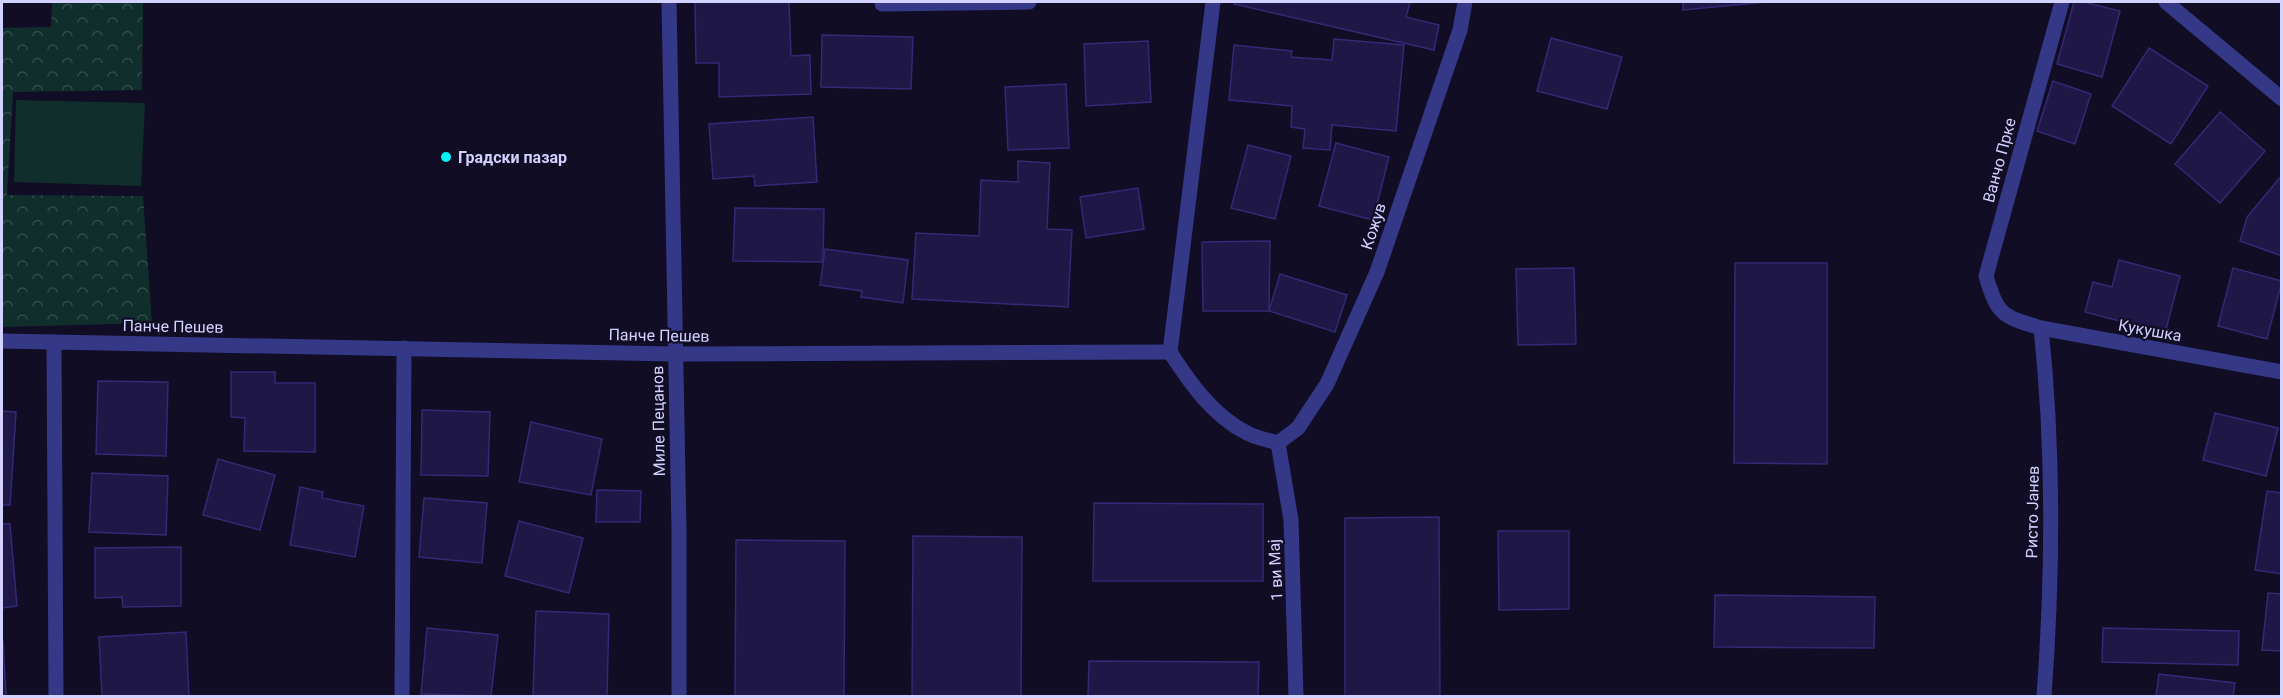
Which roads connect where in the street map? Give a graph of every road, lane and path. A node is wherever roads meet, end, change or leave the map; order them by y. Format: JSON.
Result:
{"nodes":[{"id":1,"x":669,"y":2,"type":"edge"},
{"id":2,"x":1029,"y":2,"type":"edge"},
{"id":3,"x":1213,"y":2,"type":"edge"},
{"id":4,"x":1465,"y":2,"type":"edge"},
{"id":5,"x":2061,"y":2,"type":"edge"},
{"id":6,"x":2166,"y":2,"type":"edge"},
{"id":7,"x":882,"y":4,"type":"dead end"},
{"id":8,"x":2282,"y":99,"type":"edge"},
{"id":9,"x":2013,"y":320,"type":"joint"},
{"id":10,"x":2041,"y":328,"type":"junction"},
{"id":11,"x":2,"y":340,"type":"edge"},
{"id":12,"x":54,"y":342,"type":"junction"},
{"id":13,"x":404,"y":348,"type":"junction"},
{"id":14,"x":1170,"y":352,"type":"junction"},
{"id":15,"x":675,"y":354,"type":"junction"},
{"id":16,"x":2282,"y":372,"type":"edge"},
{"id":17,"x":1278,"y":443,"type":"junction"},
{"id":18,"x":56,"y":696,"type":"edge"},
{"id":19,"x":402,"y":696,"type":"edge"},
{"id":20,"x":678,"y":696,"type":"edge"},
{"id":21,"x":1296,"y":696,"type":"edge"},
{"id":22,"x":2044,"y":696,"type":"edge"}],
"edges":[{"from":1,"to":15,"type":"street","name":"Миле Пецанов"},
{"from":2,"to":7,"type":"street"},
{"from":3,"to":14,"type":"street"},
{"from":4,"to":17,"type":"street","name":"Кожув"},
{"from":5,"to":9,"type":"street","name":"Ванчо Прке"},
{"from":6,"to":8,"type":"street"},
{"from":9,"to":10,"type":"street","name":"Кукушка"},
{"from":10,"to":16,"type":"street","name":"Кукушка"},
{"from":10,"to":22,"type":"street","name":"Ристо Јанев"},
{"from":11,"to":12,"type":"street","name":"Панче Пешев"},
{"from":12,"to":13,"type":"street","name":"Панче Пешев"},
{"from":12,"to":18,"type":"street"},
{"from":13,"to":15,"type":"street","name":"Панче Пешев"},
{"from":13,"to":19,"type":"street"},
{"from":14,"to":15,"type":"street","name":"Панче Пешев"},
{"from":14,"to":17,"type":"street"},
{"from":15,"to":20,"type":"street","name":"Миле Пецанов"},
{"from":17,"to":21,"type":"street","name":"1 ви Мај"}]}
